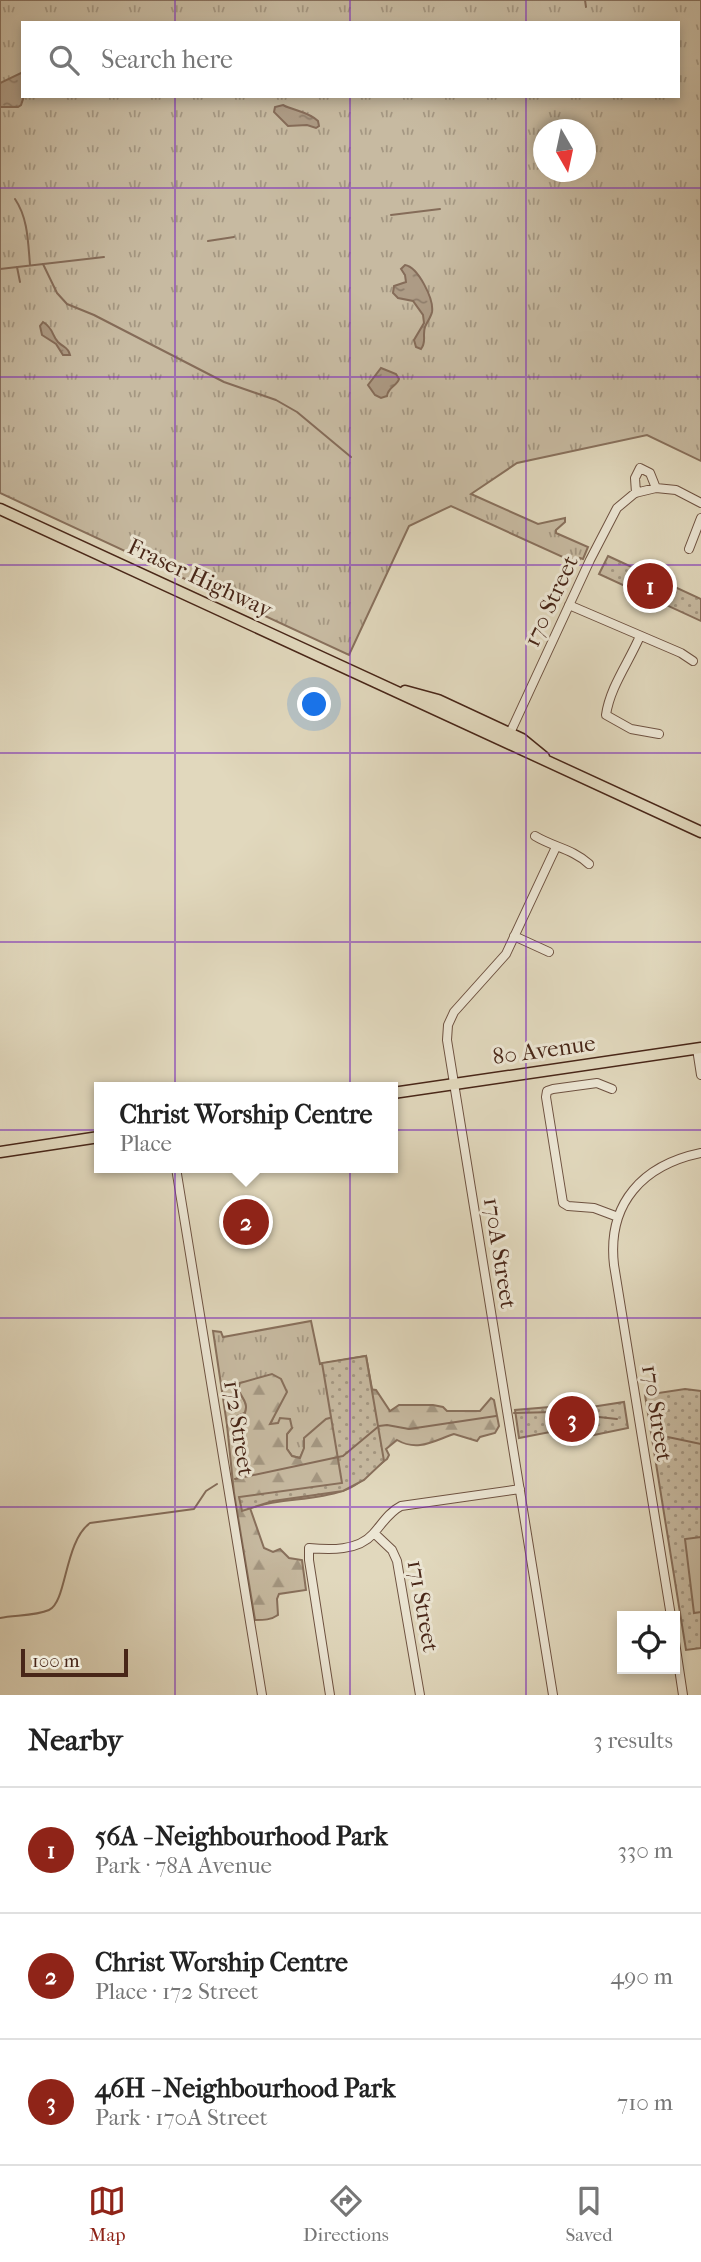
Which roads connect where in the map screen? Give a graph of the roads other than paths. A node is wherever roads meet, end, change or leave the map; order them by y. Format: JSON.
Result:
{"nodes":[{"id":1,"x":656,"y":488,"type":"junction"},
{"id":2,"x":636,"y":493,"type":"junction"},
{"id":3,"x":701,"y":503,"type":"edge"},
{"id":4,"x":0,"y":509,"type":"edge"},
{"id":5,"x":701,"y":518,"type":"edge"},
{"id":6,"x":689,"y":549,"type":"dead end"},
{"id":7,"x":569,"y":605,"type":"junction"},
{"id":8,"x":640,"y":636,"type":"junction"},
{"id":9,"x":693,"y":661,"type":"dead end"},
{"id":10,"x":382,"y":685,"type":"junction"},
{"id":11,"x":441,"y":713,"type":"junction"},
{"id":12,"x":477,"y":718,"type":"junction"},
{"id":13,"x":510,"y":733,"type":"junction"},
{"id":14,"x":659,"y":734,"type":"dead end"},
{"id":15,"x":555,"y":766,"type":"junction"},
{"id":16,"x":701,"y":832,"type":"edge"},
{"id":17,"x":535,"y":836,"type":"dead end"},
{"id":18,"x":556,"y":847,"type":"junction"},
{"id":19,"x":589,"y":863,"type":"dead end"},
{"id":20,"x":514,"y":936,"type":"junction"},
{"id":21,"x":549,"y":952,"type":"dead end"},
{"id":22,"x":699,"y":1048,"type":"edge"},
{"id":23,"x":701,"y":1075,"type":"edge"},
{"id":24,"x":453,"y":1084,"type":"junction"},
{"id":25,"x":612,"y":1089,"type":"dead end"},
{"id":26,"x":398,"y":1092,"type":"edge"},
{"id":27,"x":94,"y":1138,"type":"edge"},
{"id":28,"x":0,"y":1152,"type":"edge"},
{"id":29,"x":701,"y":1153,"type":"edge"},
{"id":30,"x":177,"y":1173,"type":"edge"},
{"id":31,"x":618,"y":1217,"type":"junction"},
{"id":32,"x":520,"y":1489,"type":"junction"},
{"id":33,"x":374,"y":1533,"type":"junction"},
{"id":34,"x":670,"y":1611,"type":"edge"},
{"id":35,"x":680,"y":1674,"type":"edge"},
{"id":36,"x":262,"y":1695,"type":"edge"},
{"id":37,"x":330,"y":1695,"type":"edge"},
{"id":38,"x":420,"y":1695,"type":"edge"},
{"id":39,"x":553,"y":1695,"type":"edge"},
{"id":40,"x":683,"y":1695,"type":"edge"}],
"edges":[{"from":1,"to":2,"type":"street"},
{"from":1,"to":2,"type":"street","name":"170 Street"},
{"from":1,"to":3,"type":"street"},
{"from":2,"to":7,"type":"street","name":"170 Street"},
{"from":4,"to":10,"type":"main road","name":"Fraser Highway"},
{"from":5,"to":6,"type":"street"},
{"from":7,"to":8,"type":"street"},
{"from":7,"to":13,"type":"street","name":"170 Street"},
{"from":8,"to":9,"type":"street"},
{"from":8,"to":14,"type":"street"},
{"from":10,"to":11,"type":"main road","name":"Fraser Highway"},
{"from":10,"to":12,"type":"main road","name":"Fraser Highway"},
{"from":11,"to":12,"type":"main road"},
{"from":11,"to":15,"type":"main road","name":"Fraser Highway"},
{"from":12,"to":13,"type":"main road","name":"Fraser Highway"},
{"from":13,"to":15,"type":"main road","name":"Fraser Highway"},
{"from":15,"to":16,"type":"main road","name":"Fraser Highway"},
{"from":17,"to":18,"type":"street"},
{"from":18,"to":19,"type":"street"},
{"from":18,"to":20,"type":"street","name":"170A Street"},
{"from":20,"to":21,"type":"street"},
{"from":20,"to":24,"type":"street","name":"170A Street"},
{"from":22,"to":23,"type":"street"},
{"from":22,"to":24,"type":"main road","name":"80 Avenue"},
{"from":24,"to":26,"type":"main road","name":"80 Avenue"},
{"from":24,"to":32,"type":"street","name":"170A Street"},
{"from":25,"to":31,"type":"street"},
{"from":27,"to":28,"type":"main road"},
{"from":29,"to":31,"type":"street","name":"170 Street"},
{"from":30,"to":36,"type":"street","name":"172 Street"},
{"from":31,"to":34,"type":"street","name":"170 Street"},
{"from":32,"to":33,"type":"street"},
{"from":32,"to":39,"type":"street","name":"170A Street"},
{"from":33,"to":37,"type":"street"},
{"from":33,"to":38,"type":"street","name":"171 Street"},
{"from":35,"to":40,"type":"street"}]}
